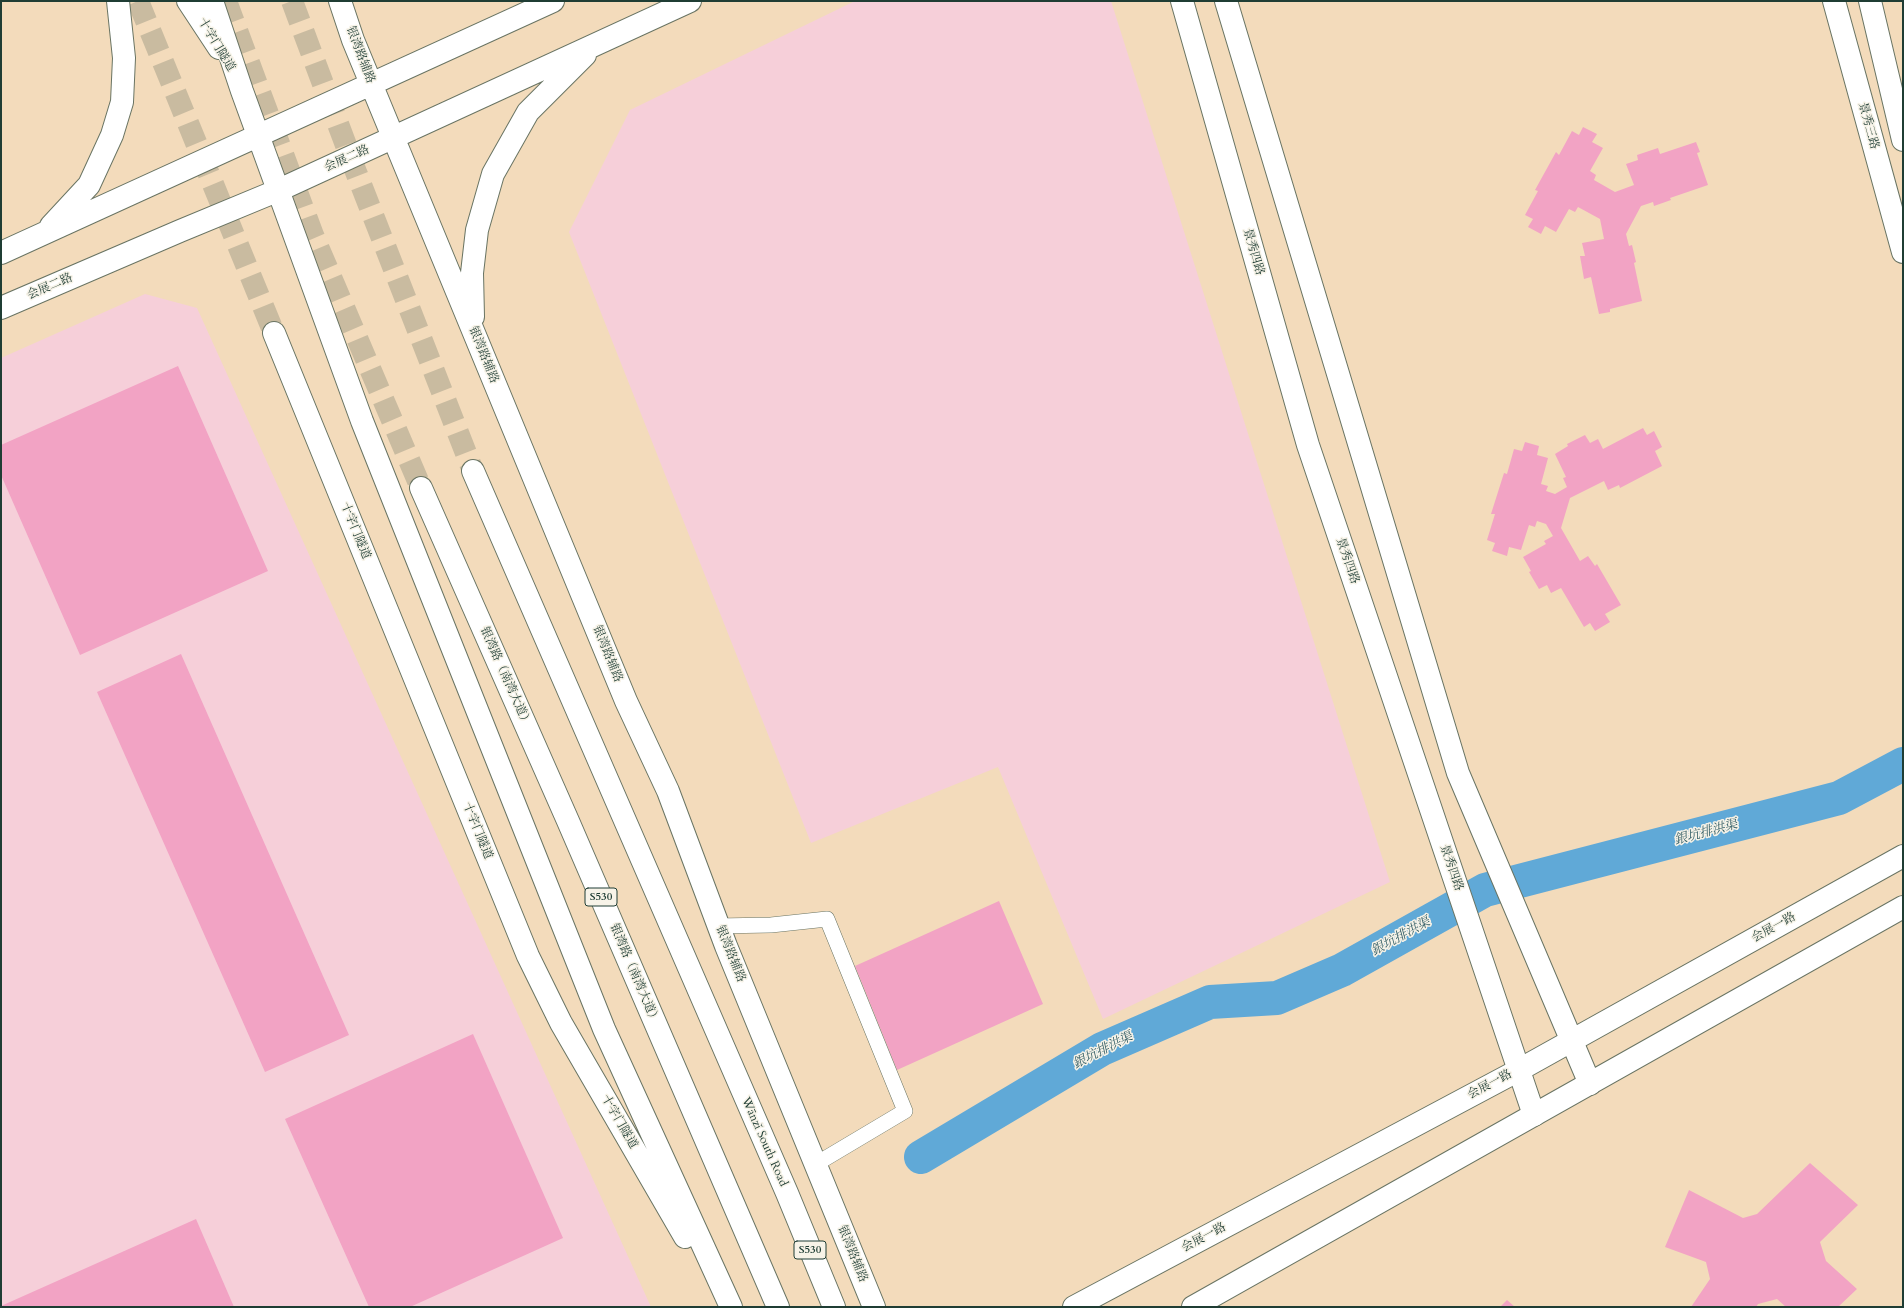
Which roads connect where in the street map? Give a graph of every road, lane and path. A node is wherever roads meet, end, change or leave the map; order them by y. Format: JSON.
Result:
{"nodes":[{"id":1,"x":118,"y":1,"type":"edge"},
{"id":2,"x":188,"y":1,"type":"edge"},
{"id":3,"x":212,"y":1,"type":"edge"},
{"id":4,"x":340,"y":1,"type":"edge"},
{"id":5,"x":553,"y":1,"type":"edge"},
{"id":6,"x":690,"y":1,"type":"edge"},
{"id":7,"x":1182,"y":1,"type":"edge"},
{"id":8,"x":1226,"y":1,"type":"edge"},
{"id":9,"x":1834,"y":1,"type":"edge"},
{"id":10,"x":1870,"y":1,"type":"edge"},
{"id":11,"x":595,"y":44,"type":"junction"},
{"id":12,"x":371,"y":84,"type":"junction"},
{"id":13,"x":242,"y":91,"type":"junction"},
{"id":14,"x":259,"y":135,"type":"junction"},
{"id":15,"x":394,"y":138,"type":"junction"},
{"id":16,"x":1903,"y":140,"type":"edge"},
{"id":17,"x":278,"y":190,"type":"junction"},
{"id":18,"x":44,"y":233,"type":"junction"},
{"id":19,"x":1903,"y":252,"type":"edge"},
{"id":20,"x":1,"y":253,"type":"edge"},
{"id":21,"x":1,"y":308,"type":"edge"},
{"id":22,"x":473,"y":330,"type":"junction"},
{"id":23,"x":274,"y":333,"type":"tunnel mouth"},
{"id":24,"x":473,"y":471,"type":"tunnel mouth"},
{"id":25,"x":421,"y":488,"type":"tunnel mouth"},
{"id":26,"x":1903,"y":856,"type":"edge"},
{"id":27,"x":1903,"y":907,"type":"edge"},
{"id":28,"x":718,"y":926,"type":"junction"},
{"id":29,"x":1571,"y":1041,"type":"junction"},
{"id":30,"x":1519,"y":1070,"type":"junction"},
{"id":31,"x":1590,"y":1084,"type":"junction"},
{"id":32,"x":1534,"y":1115,"type":"junction"},
{"id":33,"x":816,"y":1164,"type":"junction"},
{"id":34,"x":726,"y":1307,"type":"edge"},
{"id":35,"x":731,"y":1307,"type":"edge"},
{"id":36,"x":778,"y":1307,"type":"edge"},
{"id":37,"x":834,"y":1307,"type":"edge"},
{"id":38,"x":874,"y":1307,"type":"edge"},
{"id":39,"x":1074,"y":1307,"type":"edge"},
{"id":40,"x":1193,"y":1307,"type":"edge"}],
"edges":[{"from":1,"to":18,"type":"main road"},
{"from":2,"to":13,"type":"main road","name":"十字门隧道"},
{"from":3,"to":13,"type":"main road"},
{"from":4,"to":12,"type":"main road","name":"银湾路辅路"},
{"from":5,"to":12,"type":"main road"},
{"from":6,"to":11,"type":"main road","name":"会展二路"},
{"from":7,"to":30,"type":"main road","name":"景秀四路"},
{"from":8,"to":29,"type":"main road"},
{"from":9,"to":19,"type":"main road","name":"景秀三路"},
{"from":10,"to":16,"type":"main road"},
{"from":11,"to":15,"type":"main road","name":"会展二路"},
{"from":11,"to":22,"type":"main road"},
{"from":12,"to":14,"type":"main road"},
{"from":12,"to":15,"type":"main road","name":"银湾路辅路"},
{"from":13,"to":14,"type":"main road"},
{"from":14,"to":17,"type":"main road"},
{"from":14,"to":18,"type":"main road"},
{"from":15,"to":17,"type":"main road","name":"会展二路"},
{"from":15,"to":22,"type":"main road","name":"银湾路辅路"},
{"from":17,"to":21,"type":"main road","name":"会展二路"},
{"from":17,"to":35,"type":"main road"},
{"from":18,"to":20,"type":"main road"},
{"from":22,"to":28,"type":"main road","name":"银湾路辅路"},
{"from":23,"to":34,"type":"main road","name":"十字门隧道"},
{"from":24,"to":37,"type":"main road","name":"Wānzǐ South Road","number":"S530"},
{"from":25,"to":36,"type":"main road","name":"银湾路（南湾大道）","number":"S530"},
{"from":26,"to":29,"type":"main road","name":"会展一路"},
{"from":27,"to":31,"type":"main road"},
{"from":28,"to":33,"type":"main road","name":"银湾路辅路"},
{"from":28,"to":33,"type":"lane"},
{"from":29,"to":30,"type":"main road","name":"会展一路"},
{"from":29,"to":31,"type":"main road"},
{"from":30,"to":32,"type":"main road","name":"景秀四路"},
{"from":30,"to":39,"type":"main road","name":"会展一路"},
{"from":31,"to":32,"type":"main road"},
{"from":32,"to":40,"type":"main road"},
{"from":33,"to":38,"type":"main road","name":"银湾路辅路"}]}
